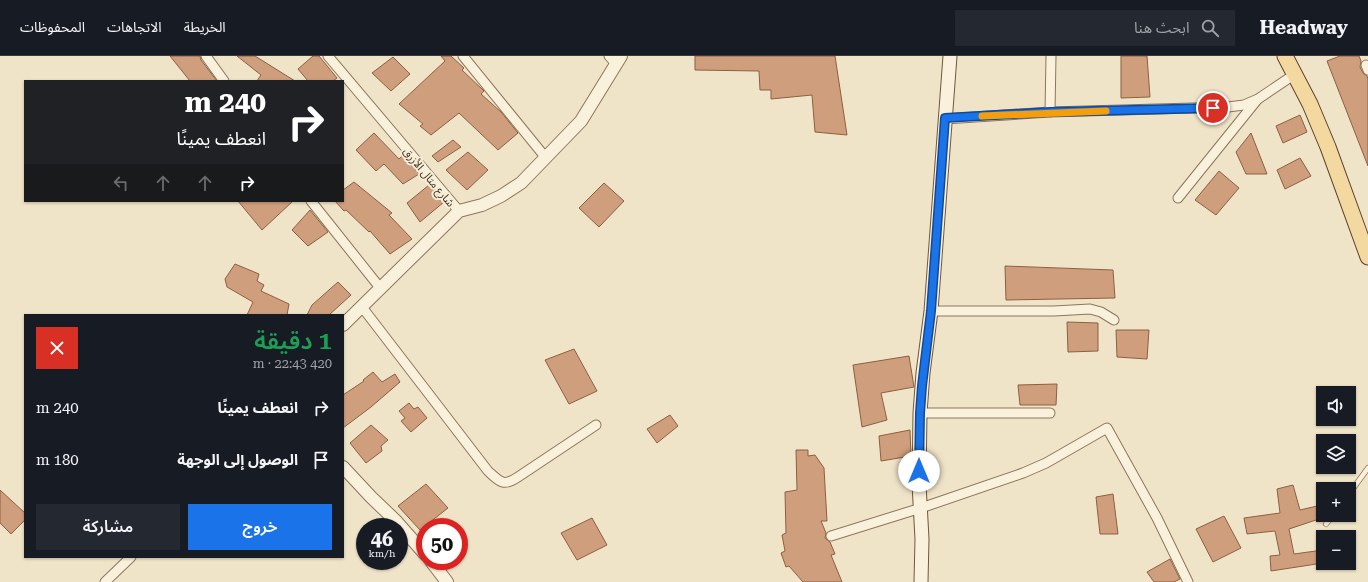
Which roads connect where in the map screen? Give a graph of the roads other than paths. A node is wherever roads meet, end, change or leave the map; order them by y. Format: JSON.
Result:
{"nodes":[{"id":1,"x":206,"y":56,"type":"edge"},
{"id":2,"x":328,"y":56,"type":"edge"},
{"id":3,"x":463,"y":56,"type":"edge"},
{"id":4,"x":950,"y":56,"type":"edge"},
{"id":5,"x":1051,"y":56,"type":"edge"},
{"id":6,"x":1286,"y":56,"type":"edge"},
{"id":7,"x":616,"y":59,"type":"edge"},
{"id":8,"x":1295,"y":74,"type":"junction"},
{"id":9,"x":223,"y":80,"type":"edge"},
{"id":10,"x":1258,"y":99,"type":"junction"},
{"id":11,"x":1050,"y":112,"type":"junction"},
{"id":12,"x":945,"y":118,"type":"junction"},
{"id":13,"x":546,"y":158,"type":"junction"},
{"id":14,"x":1178,"y":198,"type":"dead end"},
{"id":15,"x":312,"y":202,"type":"edge"},
{"id":16,"x":459,"y":212,"type":"junction"},
{"id":17,"x":1364,"y":238,"type":"edge"},
{"id":18,"x":1368,"y":257,"type":"edge"},
{"id":19,"x":381,"y":289,"type":"junction"},
{"id":20,"x":362,"y":307,"type":"junction"},
{"id":21,"x":931,"y":311,"type":"junction"},
{"id":22,"x":1114,"y":320,"type":"dead end"},
{"id":23,"x":344,"y":324,"type":"edge"},
{"id":24,"x":920,"y":413,"type":"junction"},
{"id":25,"x":1050,"y":413,"type":"dead end"},
{"id":26,"x":596,"y":425,"type":"dead end"},
{"id":27,"x":344,"y":468,"type":"edge"},
{"id":28,"x":1368,"y":468,"type":"edge"},
{"id":29,"x":1356,"y":484,"type":"edge"},
{"id":30,"x":921,"y":508,"type":"junction"},
{"id":31,"x":831,"y":536,"type":"dead end"},
{"id":32,"x":416,"y":544,"type":"edge"},
{"id":33,"x":130,"y":558,"type":"edge"},
{"id":34,"x":437,"y":570,"type":"edge"},
{"id":35,"x":105,"y":582,"type":"edge"},
{"id":36,"x":447,"y":582,"type":"edge"},
{"id":37,"x":921,"y":582,"type":"edge"},
{"id":38,"x":1188,"y":582,"type":"edge"}],
"edges":[{"from":1,"to":9,"type":"street"},
{"from":2,"to":16,"type":"street","name":"شارع متال الأزرق"},
{"from":3,"to":13,"type":"street"},
{"from":4,"to":12,"type":"main road"},
{"from":5,"to":11,"type":"street"},
{"from":6,"to":8,"type":"main road"},
{"from":7,"to":13,"type":"street","name":"شارع متال الأزرق"},
{"from":8,"to":10,"type":"street"},
{"from":8,"to":17,"type":"main road"},
{"from":10,"to":11,"type":"street"},
{"from":10,"to":14,"type":"street"},
{"from":11,"to":12,"type":"street"},
{"from":12,"to":21,"type":"main road"},
{"from":13,"to":16,"type":"street","name":"شارع متال الأزرق"},
{"from":15,"to":19,"type":"street"},
{"from":16,"to":19,"type":"street"},
{"from":17,"to":18,"type":"main road"},
{"from":19,"to":20,"type":"street"},
{"from":20,"to":23,"type":"street"},
{"from":20,"to":26,"type":"street"},
{"from":21,"to":22,"type":"street"},
{"from":21,"to":24,"type":"main road"},
{"from":24,"to":25,"type":"street"},
{"from":24,"to":30,"type":"main road"},
{"from":27,"to":32,"type":"street"},
{"from":28,"to":29,"type":"lane"},
{"from":30,"to":31,"type":"street"},
{"from":30,"to":37,"type":"main road"},
{"from":30,"to":38,"type":"street"},
{"from":33,"to":35,"type":"street"},
{"from":34,"to":36,"type":"street"}]}
